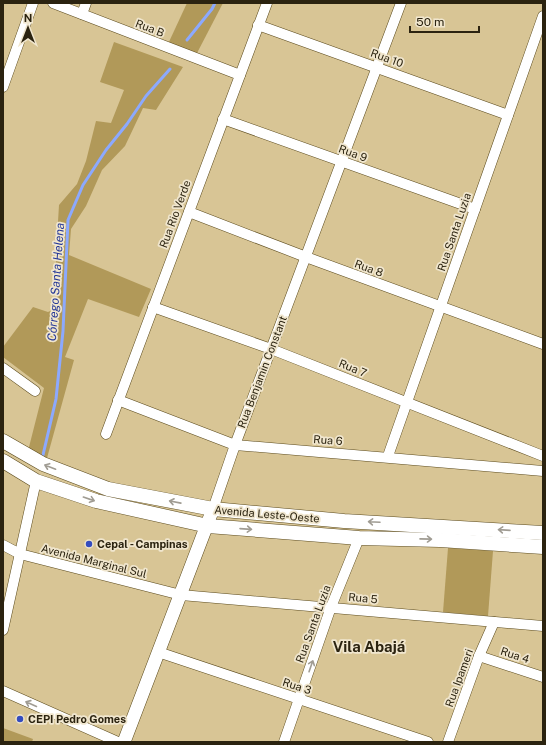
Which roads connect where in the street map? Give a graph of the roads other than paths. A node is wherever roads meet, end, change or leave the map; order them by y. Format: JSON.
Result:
{"nodes":[{"id":1,"x":33,"y":3,"type":"edge"},
{"id":2,"x":52,"y":3,"type":"edge"},
{"id":3,"x":86,"y":3,"type":"edge"},
{"id":4,"x":267,"y":3,"type":"edge"},
{"id":5,"x":401,"y":3,"type":"edge"},
{"id":6,"x":82,"y":14,"type":"junction"},
{"id":7,"x":543,"y":16,"type":"edge"},
{"id":8,"x":258,"y":25,"type":"junction"},
{"id":9,"x":377,"y":67,"type":"junction"},
{"id":10,"x":240,"y":75,"type":"junction"},
{"id":11,"x":3,"y":87,"type":"edge"},
{"id":12,"x":508,"y":115,"type":"junction"},
{"id":13,"x":223,"y":119,"type":"junction"},
{"id":14,"x":342,"y":161,"type":"junction"},
{"id":15,"x":475,"y":209,"type":"junction"},
{"id":16,"x":189,"y":212,"type":"junction"},
{"id":17,"x":306,"y":257,"type":"junction"},
{"id":18,"x":153,"y":307,"type":"junction"},
{"id":19,"x":440,"y":307,"type":"junction"},
{"id":20,"x":543,"y":344,"type":"edge"},
{"id":21,"x":271,"y":349,"type":"junction"},
{"id":22,"x":3,"y":368,"type":"edge"},
{"id":23,"x":35,"y":391,"type":"dead end"},
{"id":24,"x":118,"y":400,"type":"junction"},
{"id":25,"x":407,"y":402,"type":"junction"},
{"id":26,"x":106,"y":434,"type":"dead end"},
{"id":27,"x":3,"y":441,"type":"edge"},
{"id":28,"x":235,"y":445,"type":"junction"},
{"id":29,"x":388,"y":456,"type":"junction"},
{"id":30,"x":543,"y":456,"type":"edge"},
{"id":31,"x":3,"y":461,"type":"edge"},
{"id":32,"x":542,"y":471,"type":"edge"},
{"id":33,"x":36,"y":481,"type":"junction"},
{"id":34,"x":213,"y":509,"type":"junction"},
{"id":35,"x":208,"y":526,"type":"junction"},
{"id":36,"x":543,"y":533,"type":"edge"},
{"id":37,"x":359,"y":538,"type":"junction"},
{"id":38,"x":3,"y":545,"type":"edge"},
{"id":39,"x":543,"y":547,"type":"edge"},
{"id":40,"x":20,"y":554,"type":"junction"},
{"id":41,"x":181,"y":596,"type":"junction"},
{"id":42,"x":6,"y":604,"type":"edge"},
{"id":43,"x":331,"y":607,"type":"junction"},
{"id":44,"x":494,"y":622,"type":"junction"},
{"id":45,"x":543,"y":626,"type":"edge"},
{"id":46,"x":3,"y":630,"type":"edge"},
{"id":47,"x":158,"y":652,"type":"junction"},
{"id":48,"x":479,"y":656,"type":"junction"},
{"id":49,"x":543,"y":677,"type":"edge"},
{"id":50,"x":3,"y":691,"type":"edge"},
{"id":51,"x":299,"y":699,"type":"junction"},
{"id":52,"x":118,"y":742,"type":"edge"},
{"id":53,"x":124,"y":742,"type":"edge"},
{"id":54,"x":284,"y":742,"type":"edge"},
{"id":55,"x":428,"y":742,"type":"edge"},
{"id":56,"x":448,"y":742,"type":"edge"}],
"edges":[{"from":1,"to":11,"type":"street"},
{"from":2,"to":6,"type":"street","name":"Rua B"},
{"from":3,"to":6,"type":"street"},
{"from":4,"to":8,"type":"street","name":"Rua Rio Verde"},
{"from":5,"to":9,"type":"street","name":"Rua Benjamin Constant"},
{"from":6,"to":10,"type":"street","name":"Rua B"},
{"from":7,"to":12,"type":"street","name":"Rua Santa Luzia"},
{"from":8,"to":9,"type":"street","name":"Rua 10"},
{"from":8,"to":10,"type":"street","name":"Rua Rio Verde"},
{"from":9,"to":12,"type":"street","name":"Rua 10"},
{"from":9,"to":14,"type":"street","name":"Rua Benjamin Constant"},
{"from":10,"to":13,"type":"street","name":"Rua Rio Verde"},
{"from":12,"to":15,"type":"street","name":"Rua Santa Luzia"},
{"from":13,"to":14,"type":"street","name":"Rua 9"},
{"from":13,"to":16,"type":"street","name":"Rua Rio Verde"},
{"from":14,"to":15,"type":"street","name":"Rua 9"},
{"from":14,"to":17,"type":"street","name":"Rua Benjamin Constant"},
{"from":15,"to":19,"type":"street","name":"Rua Santa Luzia"},
{"from":16,"to":17,"type":"street","name":"Rua 8"},
{"from":16,"to":18,"type":"street","name":"Rua Rio Verde"},
{"from":17,"to":19,"type":"street","name":"Rua 8"},
{"from":17,"to":21,"type":"street","name":"Rua Benjamin Constant"},
{"from":18,"to":21,"type":"street","name":"Rua 7"},
{"from":18,"to":24,"type":"street","name":"Rua Rio Verde"},
{"from":19,"to":20,"type":"street","name":"Rua 8"},
{"from":19,"to":25,"type":"street","name":"Rua Santa Luzia"},
{"from":21,"to":25,"type":"street","name":"Rua 7"},
{"from":21,"to":28,"type":"street","name":"Rua Benjamin Constant"},
{"from":22,"to":23,"type":"street"},
{"from":24,"to":26,"type":"street","name":"Rua Rio Verde"},
{"from":24,"to":28,"type":"street","name":"Rua 6"},
{"from":25,"to":29,"type":"street","name":"Rua Santa Luzia"},
{"from":25,"to":30,"type":"street","name":"Rua 7"},
{"from":34,"to":27,"type":"main road","name":"Avenida Leste-Oeste","one_way":true},
{"from":28,"to":29,"type":"street","name":"Rua 6"},
{"from":28,"to":34,"type":"street","name":"Rua Benjamin Constant"},
{"from":29,"to":32,"type":"street","name":"Rua 6"},
{"from":30,"to":32,"type":"street"},
{"from":31,"to":33,"type":"main road","name":"Avenida Leste-Oeste"},
{"from":33,"to":35,"type":"main road","name":"Avenida Leste-Oeste","one_way":true},
{"from":33,"to":40,"type":"street"},
{"from":34,"to":35,"type":"street","name":"Rua Benjamin Constant"},
{"from":36,"to":34,"type":"main road","name":"Avenida Leste-Oeste","one_way":true},
{"from":35,"to":37,"type":"main road","name":"Avenida Leste-Oeste","one_way":true},
{"from":35,"to":41,"type":"street","name":"Rua Benjamin Constant"},
{"from":37,"to":39,"type":"main road","name":"Avenida Leste-Oeste","one_way":true},
{"from":37,"to":43,"type":"street","name":"Rua Santa Luzia"},
{"from":38,"to":40,"type":"street","name":"Avenida Marginal Sul"},
{"from":40,"to":41,"type":"street","name":"Avenida Marginal Sul"},
{"from":40,"to":42,"type":"street"},
{"from":41,"to":43,"type":"street","name":"Rua 5"},
{"from":41,"to":47,"type":"street","name":"Rua Benjamin Constant"},
{"from":42,"to":46,"type":"street"},
{"from":43,"to":44,"type":"street","name":"Rua 5"},
{"from":51,"to":43,"type":"street","name":"Rua Santa Luzia","one_way":true},
{"from":44,"to":45,"type":"street","name":"Rua 5"},
{"from":44,"to":48,"type":"street","name":"Rua Ipameri"},
{"from":47,"to":51,"type":"street","name":"Rua 3"},
{"from":47,"to":53,"type":"street","name":"Rua Benjamin Constant"},
{"from":48,"to":49,"type":"street","name":"Rua 4"},
{"from":48,"to":56,"type":"street","name":"Rua Ipameri"},
{"from":52,"to":50,"type":"street","one_way":true},
{"from":51,"to":54,"type":"street","name":"Rua Santa Luzia"},
{"from":51,"to":55,"type":"street","name":"Rua 3"}]}
